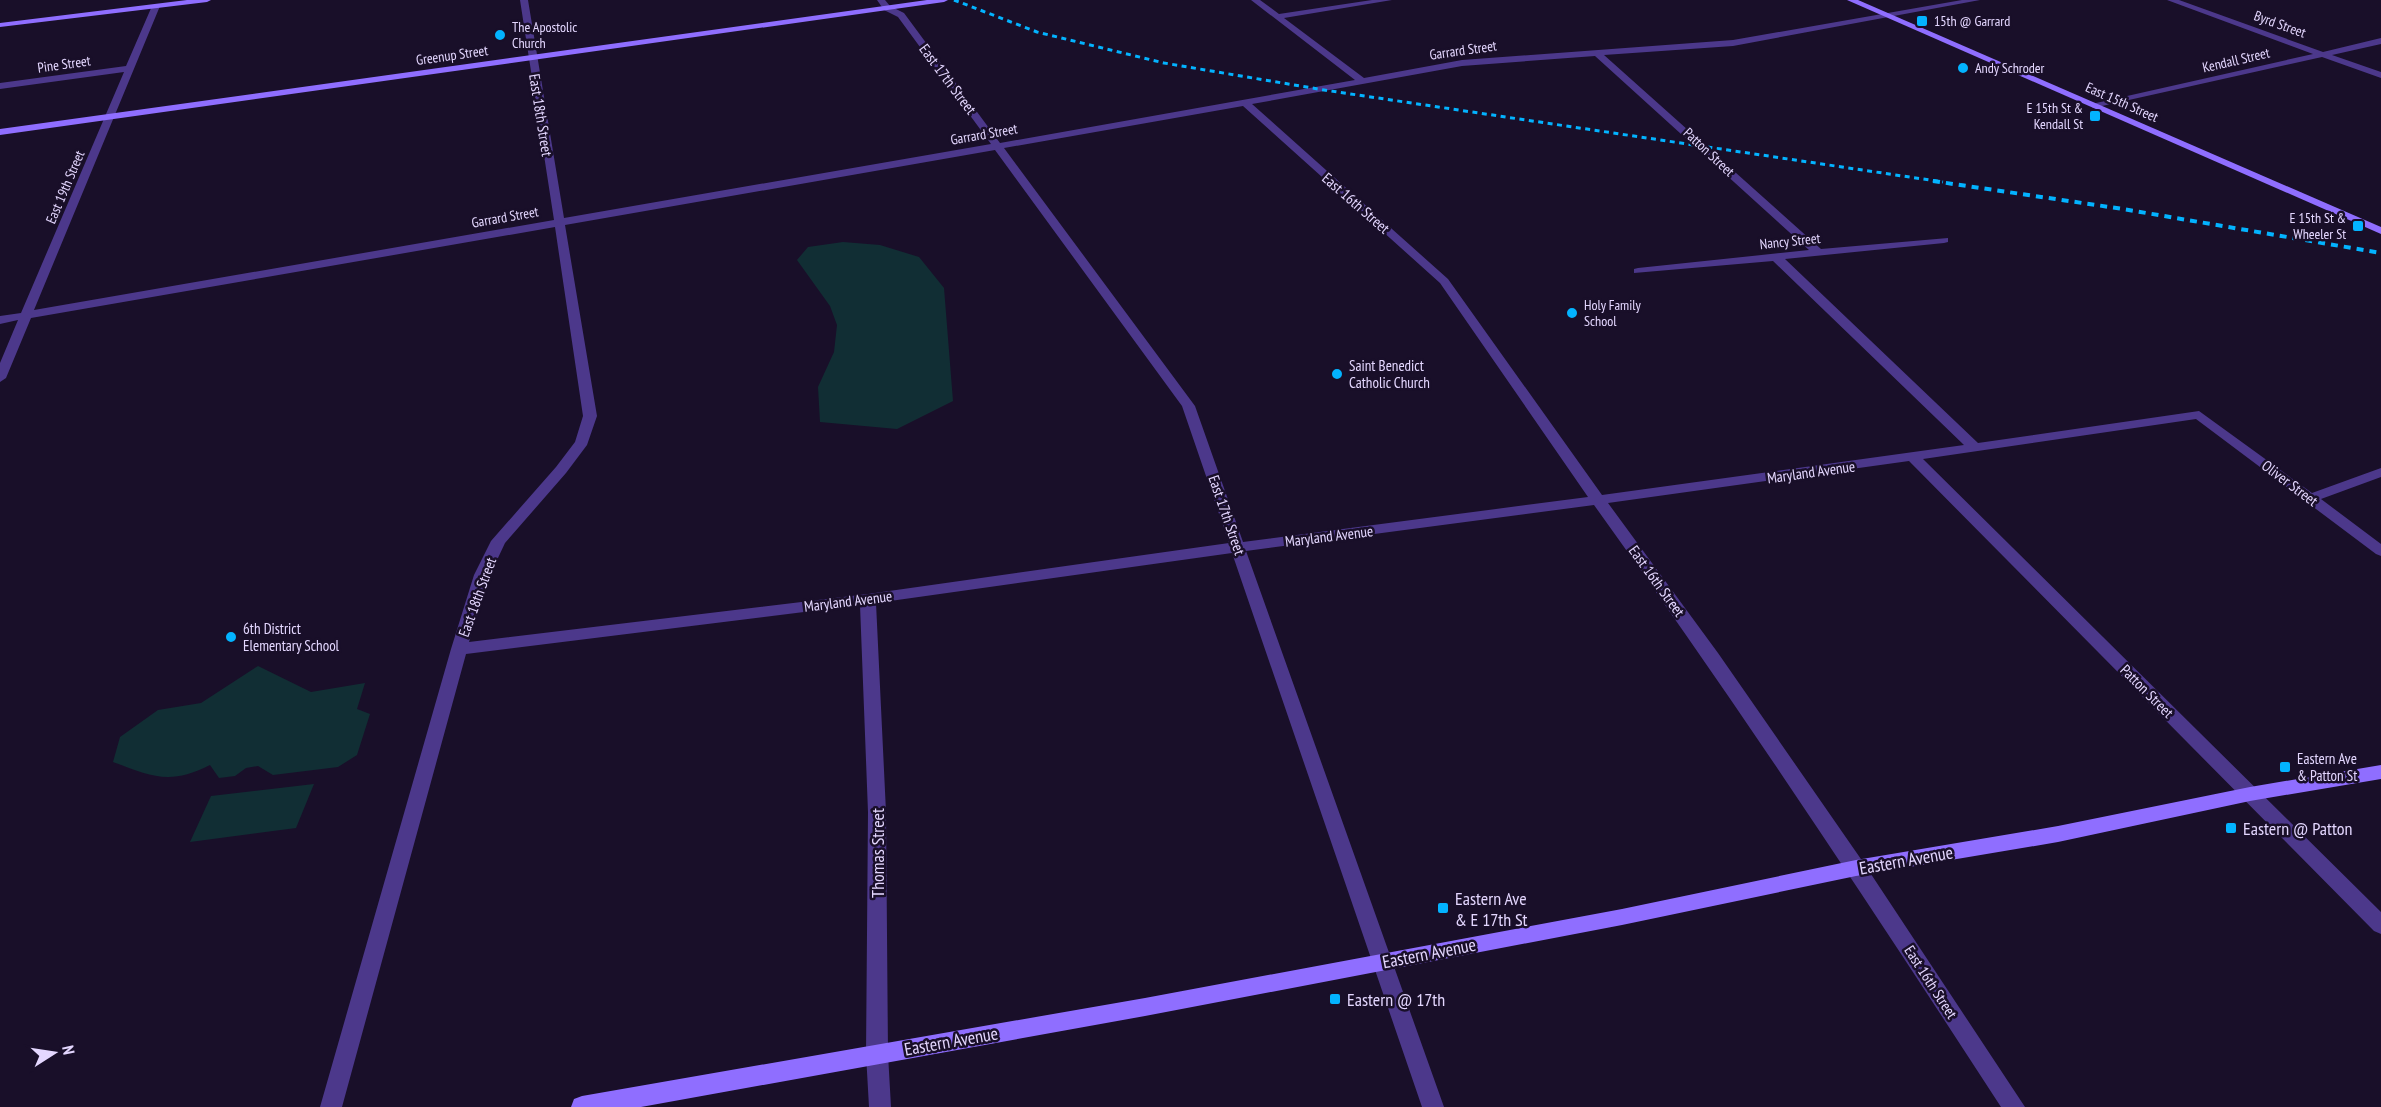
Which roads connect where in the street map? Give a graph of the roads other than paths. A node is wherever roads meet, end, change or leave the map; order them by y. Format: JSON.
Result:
{"nodes":[{"id":1,"x":207,"y":0,"type":"edge"},
{"id":2,"x":524,"y":0,"type":"edge"},
{"id":3,"x":944,"y":0,"type":"edge"},
{"id":4,"x":1255,"y":0,"type":"edge"},
{"id":5,"x":1388,"y":0,"type":"edge"},
{"id":6,"x":1851,"y":0,"type":"edge"},
{"id":7,"x":1976,"y":0,"type":"edge"},
{"id":8,"x":2171,"y":0,"type":"edge"},
{"id":9,"x":884,"y":4,"type":"edge"},
{"id":10,"x":156,"y":6,"type":"junction"},
{"id":11,"x":1888,"y":16,"type":"junction"},
{"id":12,"x":1277,"y":17,"type":"junction"},
{"id":13,"x":0,"y":25,"type":"edge"},
{"id":14,"x":2381,"y":41,"type":"edge"},
{"id":15,"x":1598,"y":53,"type":"junction"},
{"id":16,"x":2324,"y":54,"type":"junction"},
{"id":17,"x":532,"y":57,"type":"junction"},
{"id":18,"x":131,"y":69,"type":"junction"},
{"id":19,"x":2381,"y":75,"type":"edge"},
{"id":20,"x":1363,"y":82,"type":"junction"},
{"id":21,"x":0,"y":86,"type":"edge"},
{"id":22,"x":1245,"y":104,"type":"junction"},
{"id":23,"x":2096,"y":106,"type":"junction"},
{"id":24,"x":111,"y":116,"type":"junction"},
{"id":25,"x":0,"y":132,"type":"edge"},
{"id":26,"x":999,"y":146,"type":"junction"},
{"id":27,"x":559,"y":223,"type":"junction"},
{"id":28,"x":2381,"y":231,"type":"edge"},
{"id":29,"x":1944,"y":240,"type":"dead end"},
{"id":30,"x":1819,"y":253,"type":"junction"},
{"id":31,"x":1777,"y":258,"type":"junction"},
{"id":32,"x":1638,"y":271,"type":"dead end"},
{"id":33,"x":27,"y":315,"type":"junction"},
{"id":34,"x":0,"y":320,"type":"edge"},
{"id":35,"x":0,"y":378,"type":"edge"},
{"id":36,"x":2199,"y":415,"type":"joint"},
{"id":37,"x":1975,"y":448,"type":"junction"},
{"id":38,"x":1913,"y":457,"type":"junction"},
{"id":39,"x":2381,"y":472,"type":"edge"},
{"id":40,"x":2311,"y":498,"type":"junction"},
{"id":41,"x":1597,"y":499,"type":"junction"},
{"id":42,"x":1238,"y":547,"type":"junction"},
{"id":43,"x":2381,"y":551,"type":"edge"},
{"id":44,"x":868,"y":599,"type":"junction"},
{"id":45,"x":459,"y":649,"type":"junction"},
{"id":46,"x":2381,"y":772,"type":"edge"},
{"id":47,"x":2250,"y":794,"type":"junction"},
{"id":48,"x":1856,"y":868,"type":"junction"},
{"id":49,"x":2381,"y":925,"type":"edge"},
{"id":50,"x":1382,"y":962,"type":"junction"},
{"id":51,"x":877,"y":1054,"type":"junction"},
{"id":52,"x":331,"y":1107,"type":"edge"},
{"id":53,"x":582,"y":1107,"type":"edge"},
{"id":54,"x":880,"y":1107,"type":"edge"},
{"id":55,"x":1433,"y":1107,"type":"edge"},
{"id":56,"x":2014,"y":1107,"type":"edge"}],
"edges":[{"from":1,"to":10,"type":"street"},
{"from":2,"to":17,"type":"street","name":"East 18th Street"},
{"from":3,"to":9,"type":"street","name":"Greenup Street"},
{"from":4,"to":12,"type":"street"},
{"from":5,"to":12,"type":"street"},
{"from":6,"to":11,"type":"street","name":"East 15th Street"},
{"from":7,"to":11,"type":"street","name":"Garrard Street"},
{"from":8,"to":16,"type":"street","name":"Byrd Street"},
{"from":9,"to":17,"type":"street","name":"Greenup Street"},
{"from":9,"to":26,"type":"street","name":"East 17th Street"},
{"from":10,"to":13,"type":"street"},
{"from":10,"to":18,"type":"street","name":"East 19th Street"},
{"from":11,"to":15,"type":"street","name":"Garrard Street"},
{"from":11,"to":23,"type":"street","name":"East 15th Street"},
{"from":12,"to":20,"type":"street"},
{"from":14,"to":16,"type":"street","name":"Kendall Street"},
{"from":15,"to":20,"type":"street","name":"Garrard Street"},
{"from":15,"to":30,"type":"street","name":"Patton Street"},
{"from":16,"to":19,"type":"street","name":"Byrd Street"},
{"from":16,"to":23,"type":"street","name":"Kendall Street"},
{"from":17,"to":24,"type":"street","name":"Greenup Street"},
{"from":17,"to":27,"type":"street","name":"East 18th Street"},
{"from":18,"to":21,"type":"street","name":"Pine Street"},
{"from":18,"to":24,"type":"street","name":"East 19th Street"},
{"from":20,"to":22,"type":"street","name":"Garrard Street"},
{"from":22,"to":26,"type":"street","name":"Garrard Street"},
{"from":22,"to":41,"type":"street","name":"East 16th Street"},
{"from":23,"to":28,"type":"street","name":"East 15th Street"},
{"from":24,"to":25,"type":"street","name":"Greenup Street"},
{"from":24,"to":33,"type":"street","name":"East 19th Street"},
{"from":26,"to":27,"type":"street","name":"Garrard Street"},
{"from":26,"to":42,"type":"street","name":"East 17th Street"},
{"from":27,"to":33,"type":"street","name":"Garrard Street"},
{"from":27,"to":45,"type":"street","name":"East 18th Street"},
{"from":29,"to":30,"type":"street","name":"Nancy Street"},
{"from":30,"to":31,"type":"street","name":"Nancy Street"},
{"from":31,"to":32,"type":"street","name":"Nancy Street"},
{"from":31,"to":37,"type":"street"},
{"from":33,"to":34,"type":"street","name":"Garrard Street"},
{"from":33,"to":35,"type":"street","name":"East 19th Street"},
{"from":36,"to":37,"type":"street","name":"Maryland Avenue"},
{"from":36,"to":40,"type":"street","name":"Oliver Street"},
{"from":37,"to":38,"type":"street","name":"Maryland Avenue"},
{"from":38,"to":41,"type":"street","name":"Maryland Avenue"},
{"from":38,"to":47,"type":"street","name":"Patton Street"},
{"from":39,"to":40,"type":"street"},
{"from":40,"to":43,"type":"street","name":"Oliver Street"},
{"from":41,"to":42,"type":"street","name":"Maryland Avenue"},
{"from":41,"to":48,"type":"street","name":"East 16th Street"},
{"from":42,"to":44,"type":"street","name":"Maryland Avenue"},
{"from":42,"to":50,"type":"street","name":"East 17th Street"},
{"from":44,"to":45,"type":"street","name":"Maryland Avenue"},
{"from":44,"to":51,"type":"street","name":"Thomas Street"},
{"from":45,"to":52,"type":"street","name":"East 18th Street"},
{"from":46,"to":47,"type":"street","name":"Eastern Avenue"},
{"from":47,"to":48,"type":"street","name":"Eastern Avenue"},
{"from":47,"to":49,"type":"street","name":"Patton Street"},
{"from":48,"to":50,"type":"street","name":"Eastern Avenue"},
{"from":48,"to":56,"type":"street","name":"East 16th Street"},
{"from":50,"to":51,"type":"street","name":"Eastern Avenue"},
{"from":50,"to":55,"type":"street","name":"East 17th Street"},
{"from":51,"to":53,"type":"street","name":"Eastern Avenue"},
{"from":51,"to":54,"type":"street","name":"Thomas Street"}]}
